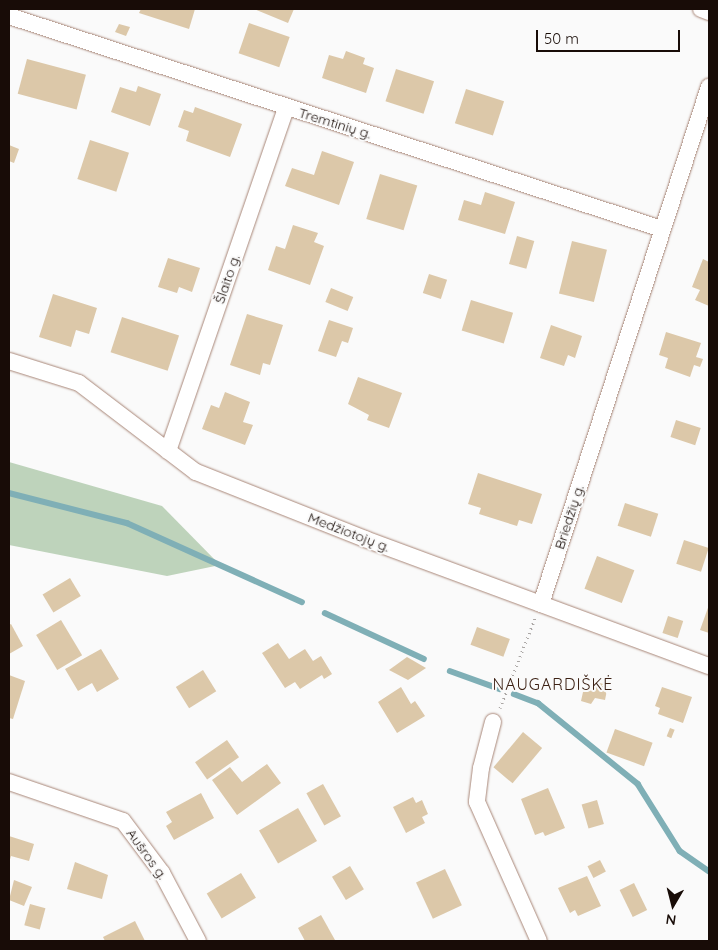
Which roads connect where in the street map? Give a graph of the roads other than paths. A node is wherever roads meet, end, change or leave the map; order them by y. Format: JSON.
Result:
{"nodes":[{"id":1,"x":701,"y":9,"type":"edge"},
{"id":2,"x":709,"y":12,"type":"edge"},
{"id":3,"x":9,"y":16,"type":"edge"},
{"id":4,"x":709,"y":87,"type":"edge"},
{"id":5,"x":286,"y":108,"type":"junction"},
{"id":6,"x":662,"y":229,"type":"junction"},
{"id":7,"x":9,"y":361,"type":"edge"},
{"id":8,"x":168,"y":451,"type":"junction"},
{"id":9,"x":541,"y":604,"type":"junction"},
{"id":10,"x":709,"y":666,"type":"edge"},
{"id":11,"x":493,"y":722,"type":"road end"},
{"id":12,"x":9,"y":782,"type":"edge"},
{"id":13,"x":198,"y":941,"type":"edge"},
{"id":14,"x":539,"y":941,"type":"edge"}],
"edges":[{"from":1,"to":2,"type":"street"},
{"from":3,"to":5,"type":"street","name":"Tremtinių g."},
{"from":4,"to":6,"type":"street","name":"Briedžių g."},
{"from":5,"to":6,"type":"street","name":"Tremtinių g."},
{"from":5,"to":8,"type":"street","name":"Šlaito g."},
{"from":6,"to":9,"type":"street","name":"Briedžių g."},
{"from":7,"to":8,"type":"street","name":"Medžiotojų g."},
{"from":8,"to":9,"type":"street","name":"Medžiotojų g."},
{"from":9,"to":10,"type":"street","name":"Medžiotojų g."},
{"from":11,"to":14,"type":"street"},
{"from":12,"to":13,"type":"street","name":"Aušros g."}]}
